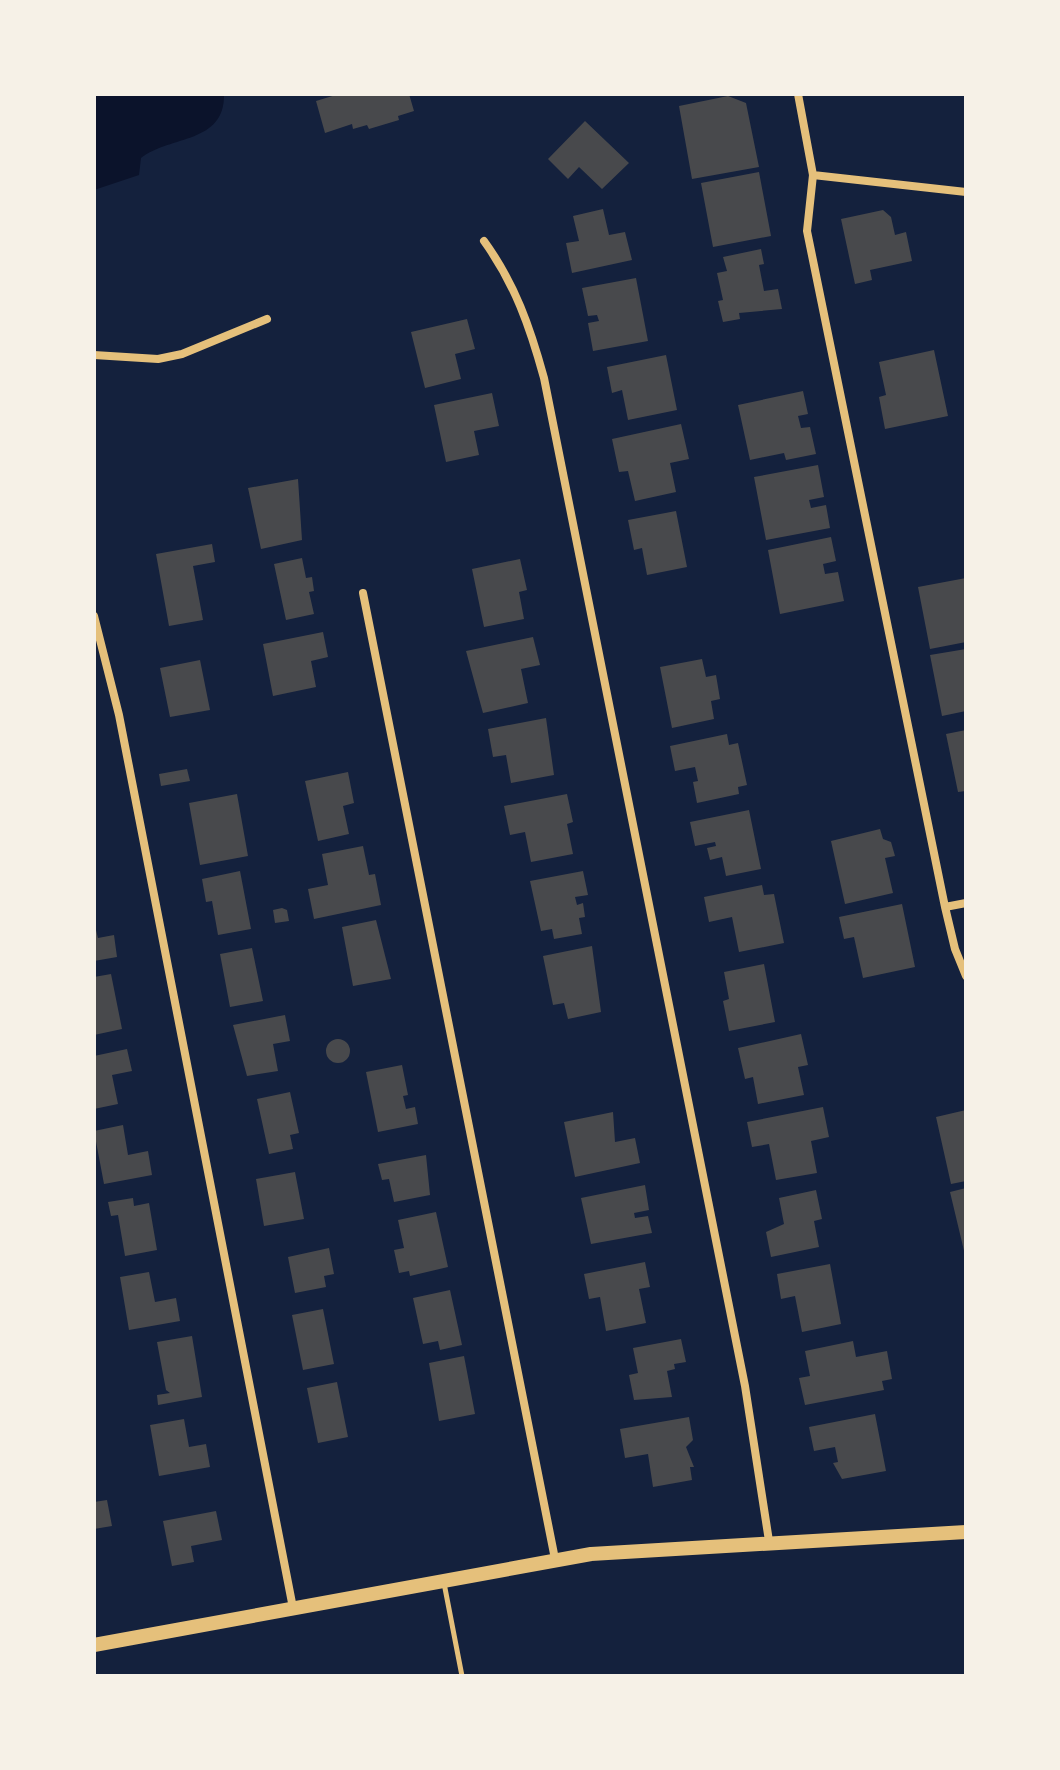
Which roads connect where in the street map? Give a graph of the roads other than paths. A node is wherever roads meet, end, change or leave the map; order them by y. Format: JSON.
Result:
{"nodes":[{"id":1,"x":798,"y":94,"type":"edge"},
{"id":2,"x":813,"y":175,"type":"junction"},
{"id":3,"x":966,"y":192,"type":"edge"},
{"id":4,"x":484,"y":241,"type":"dead end"},
{"id":5,"x":267,"y":319,"type":"dead end"},
{"id":6,"x":94,"y":355,"type":"edge"},
{"id":7,"x":363,"y":593,"type":"dead end"},
{"id":8,"x":94,"y":616,"type":"edge"},
{"id":9,"x":966,"y":903,"type":"edge"},
{"id":10,"x":945,"y":907,"type":"junction"},
{"id":11,"x":966,"y":976,"type":"edge"},
{"id":12,"x":966,"y":1532,"type":"edge"},
{"id":13,"x":769,"y":1541,"type":"junction"},
{"id":14,"x":555,"y":1559,"type":"junction"},
{"id":15,"x":443,"y":1580,"type":"junction"},
{"id":16,"x":293,"y":1608,"type":"junction"},
{"id":17,"x":94,"y":1645,"type":"edge"},
{"id":18,"x":462,"y":1676,"type":"edge"}],
"edges":[{"from":1,"to":2,"type":"street"},
{"from":2,"to":3,"type":"street"},
{"from":2,"to":10,"type":"street"},
{"from":4,"to":13,"type":"street"},
{"from":5,"to":6,"type":"street"},
{"from":7,"to":14,"type":"street"},
{"from":8,"to":16,"type":"street"},
{"from":9,"to":10,"type":"street"},
{"from":10,"to":11,"type":"street"},
{"from":12,"to":13,"type":"street"},
{"from":13,"to":14,"type":"street"},
{"from":14,"to":15,"type":"street"},
{"from":15,"to":16,"type":"street"},
{"from":15,"to":18,"type":"lane"},
{"from":16,"to":17,"type":"street"}]}
